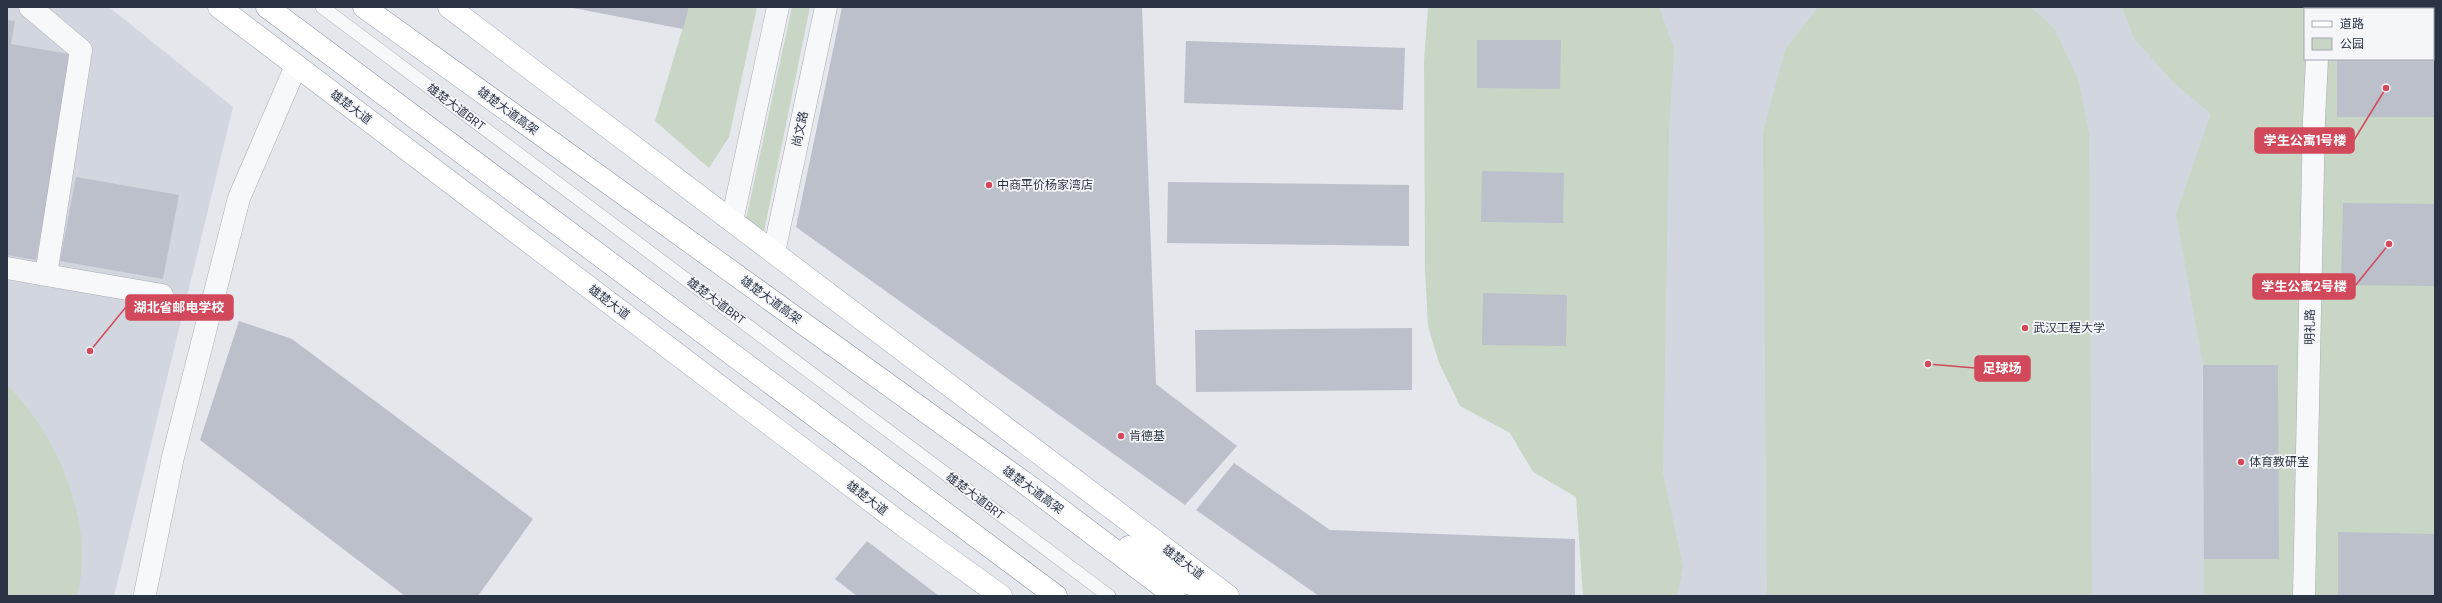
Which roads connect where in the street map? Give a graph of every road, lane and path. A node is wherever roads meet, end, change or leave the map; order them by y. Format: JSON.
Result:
{"nodes":[{"id":1,"x":30,"y":7,"type":"edge"},
{"id":2,"x":219,"y":7,"type":"edge"},
{"id":3,"x":267,"y":7,"type":"edge"},
{"id":4,"x":322,"y":7,"type":"edge"},
{"id":5,"x":364,"y":7,"type":"edge"},
{"id":6,"x":450,"y":7,"type":"edge"},
{"id":7,"x":778,"y":7,"type":"edge"},
{"id":8,"x":826,"y":7,"type":"edge"},
{"id":9,"x":2317,"y":60,"type":"edge"},
{"id":10,"x":296,"y":66,"type":"junction"},
{"id":11,"x":732,"y":220,"type":"junction"},
{"id":12,"x":774,"y":252,"type":"junction"},
{"id":13,"x":7,"y":268,"type":"edge"},
{"id":14,"x":46,"y":275,"type":"junction"},
{"id":15,"x":162,"y":295,"type":"dead end"},
{"id":16,"x":1032,"y":489,"type":"junction"},
{"id":17,"x":144,"y":594,"type":"dead end"},
{"id":18,"x":1001,"y":596,"type":"edge"},
{"id":19,"x":1056,"y":596,"type":"edge"},
{"id":20,"x":1109,"y":596,"type":"edge"},
{"id":21,"x":1175,"y":596,"type":"edge"},
{"id":22,"x":1212,"y":596,"type":"edge"},
{"id":23,"x":1228,"y":596,"type":"edge"},
{"id":24,"x":2304,"y":596,"type":"edge"}],
"edges":[{"from":1,"to":14,"type":"street"},
{"from":2,"to":10,"type":"main road","name":"雄楚大道"},
{"from":3,"to":19,"type":"main road"},
{"from":4,"to":20,"type":"lane","name":"雄楚大道BRT"},
{"from":5,"to":16,"type":"main road","name":"雄楚大道高架"},
{"from":6,"to":11,"type":"main road","name":"雄楚大道"},
{"from":7,"to":11,"type":"street"},
{"from":8,"to":12,"type":"street","name":"尚文路"},
{"from":9,"to":24,"type":"street","name":"明礼路"},
{"from":10,"to":17,"type":"street"},
{"from":10,"to":18,"type":"main road","name":"雄楚大道"},
{"from":11,"to":12,"type":"main road","name":"雄楚大道"},
{"from":12,"to":23,"type":"main road","name":"雄楚大道"},
{"from":13,"to":14,"type":"street"},
{"from":14,"to":15,"type":"street"},
{"from":16,"to":21,"type":"main road","name":"雄楚大道高架"},
{"from":16,"to":22,"type":"main road"}]}
